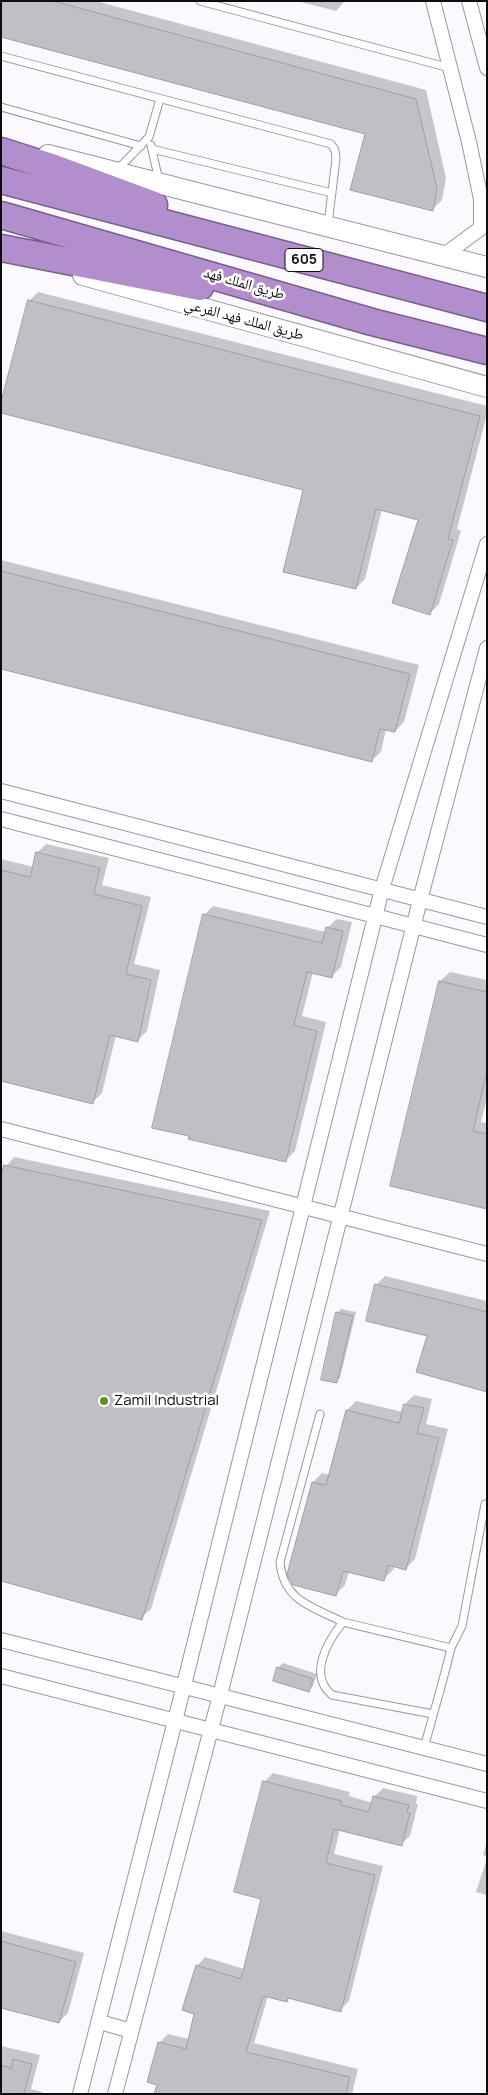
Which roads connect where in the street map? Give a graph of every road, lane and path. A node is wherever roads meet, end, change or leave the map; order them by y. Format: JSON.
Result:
{"nodes":[{"id":1,"x":200,"y":1,"type":"edge"},
{"id":2,"x":433,"y":1,"type":"edge"},
{"id":3,"x":469,"y":1,"type":"edge"},
{"id":4,"x":1,"y":56,"type":"edge"},
{"id":5,"x":450,"y":68,"type":"junction"},
{"id":6,"x":487,"y":68,"type":"edge"},
{"id":7,"x":160,"y":98,"type":"junction"},
{"id":8,"x":1,"y":107,"type":"edge"},
{"id":9,"x":149,"y":137,"type":"junction"},
{"id":10,"x":1,"y":142,"type":"edge"},
{"id":11,"x":141,"y":146,"type":"junction"},
{"id":12,"x":152,"y":149,"type":"junction"},
{"id":13,"x":1,"y":151,"type":"edge"},
{"id":14,"x":116,"y":172,"type":"junction"},
{"id":15,"x":1,"y":180,"type":"edge"},
{"id":16,"x":159,"y":183,"type":"junction"},
{"id":17,"x":332,"y":192,"type":"junction"},
{"id":18,"x":1,"y":215,"type":"edge"},
{"id":19,"x":328,"y":227,"type":"junction"},
{"id":20,"x":1,"y":248,"type":"edge"},
{"id":21,"x":1,"y":253,"type":"edge"},
{"id":22,"x":443,"y":256,"type":"junction"},
{"id":23,"x":302,"y":259,"type":"junction"},
{"id":24,"x":487,"y":267,"type":"edge"},
{"id":25,"x":487,"y":308,"type":"edge"},
{"id":26,"x":372,"y":322,"type":"junction"},
{"id":27,"x":487,"y":351,"type":"edge"},
{"id":28,"x":487,"y":386,"type":"edge"},
{"id":29,"x":487,"y":544,"type":"edge"},
{"id":30,"x":487,"y":648,"type":"edge"},
{"id":31,"x":1,"y":791,"type":"edge"},
{"id":32,"x":1,"y":819,"type":"edge"},
{"id":33,"x":382,"y":889,"type":"junction"},
{"id":34,"x":420,"y":900,"type":"junction"},
{"id":35,"x":375,"y":916,"type":"junction"},
{"id":36,"x":487,"y":917,"type":"edge"},
{"id":37,"x":414,"y":926,"type":"junction"},
{"id":38,"x":487,"y":945,"type":"edge"},
{"id":39,"x":1,"y":1129,"type":"edge"},
{"id":40,"x":304,"y":1207,"type":"junction"},
{"id":41,"x":341,"y":1217,"type":"junction"},
{"id":42,"x":487,"y":1254,"type":"edge"},
{"id":43,"x":320,"y":1414,"type":"dead end"},
{"id":44,"x":485,"y":1504,"type":"dead end"},
{"id":45,"x":343,"y":1622,"type":"junction"},
{"id":46,"x":1,"y":1640,"type":"edge"},
{"id":47,"x":451,"y":1648,"type":"junction"},
{"id":48,"x":1,"y":1676,"type":"edge"},
{"id":49,"x":184,"y":1686,"type":"junction"},
{"id":50,"x":220,"y":1695,"type":"junction"},
{"id":51,"x":434,"y":1714,"type":"junction"},
{"id":52,"x":175,"y":1721,"type":"junction"},
{"id":53,"x":210,"y":1730,"type":"junction"},
{"id":54,"x":424,"y":1748,"type":"junction"},
{"id":55,"x":487,"y":1764,"type":"edge"},
{"id":56,"x":487,"y":1801,"type":"edge"},
{"id":57,"x":100,"y":2022,"type":"junction"},
{"id":58,"x":131,"y":2031,"type":"junction"},
{"id":59,"x":80,"y":2094,"type":"edge"},
{"id":60,"x":115,"y":2094,"type":"edge"}],
"edges":[{"from":1,"to":5,"type":"lane"},
{"from":2,"to":5,"type":"street"},
{"from":3,"to":6,"type":"street"},
{"from":4,"to":7,"type":"lane"},
{"from":5,"to":22,"type":"street"},
{"from":7,"to":9,"type":"lane"},
{"from":7,"to":17,"type":"lane"},
{"from":8,"to":11,"type":"lane"},
{"from":9,"to":11,"type":"lane"},
{"from":9,"to":12,"type":"lane"},
{"from":10,"to":14,"type":"main road"},
{"from":11,"to":14,"type":"lane"},
{"from":12,"to":16,"type":"lane"},
{"from":12,"to":17,"type":"lane"},
{"from":13,"to":23,"type":"highway"},
{"from":14,"to":16,"type":"main road"},
{"from":15,"to":23,"type":"highway","number":"605"},
{"from":16,"to":19,"type":"main road"},
{"from":17,"to":19,"type":"lane"},
{"from":18,"to":26,"type":"highway","name":"طريق الملك فهد"},
{"from":19,"to":22,"type":"main road"},
{"from":20,"to":26,"type":"highway"},
{"from":21,"to":28,"type":"main road","name":"طريق الملك فهد الفرعي"},
{"from":22,"to":24,"type":"main road"},
{"from":23,"to":25,"type":"highway","number":"605"},
{"from":26,"to":27,"type":"highway","name":"طريق الملك فهد"},
{"from":29,"to":33,"type":"street"},
{"from":30,"to":34,"type":"street"},
{"from":31,"to":33,"type":"street"},
{"from":32,"to":35,"type":"street"},
{"from":33,"to":34,"type":"street"},
{"from":33,"to":35,"type":"street"},
{"from":34,"to":36,"type":"street"},
{"from":34,"to":37,"type":"street"},
{"from":35,"to":37,"type":"street"},
{"from":35,"to":40,"type":"street"},
{"from":37,"to":38,"type":"street"},
{"from":37,"to":41,"type":"street"},
{"from":39,"to":40,"type":"street"},
{"from":40,"to":41,"type":"street"},
{"from":40,"to":49,"type":"street"},
{"from":41,"to":42,"type":"street"},
{"from":41,"to":50,"type":"street"},
{"from":43,"to":45,"type":"lane"},
{"from":44,"to":47,"type":"lane"},
{"from":45,"to":47,"type":"lane"},
{"from":45,"to":51,"type":"lane"},
{"from":46,"to":49,"type":"street"},
{"from":47,"to":51,"type":"lane"},
{"from":48,"to":52,"type":"street"},
{"from":49,"to":50,"type":"street"},
{"from":49,"to":52,"type":"street"},
{"from":50,"to":53,"type":"street"},
{"from":50,"to":54,"type":"street"},
{"from":51,"to":54,"type":"lane"},
{"from":52,"to":53,"type":"street"},
{"from":52,"to":57,"type":"street"},
{"from":53,"to":56,"type":"street"},
{"from":53,"to":58,"type":"street"},
{"from":54,"to":55,"type":"street"},
{"from":57,"to":58,"type":"street"},
{"from":57,"to":59,"type":"street"},
{"from":58,"to":60,"type":"street"}]}
